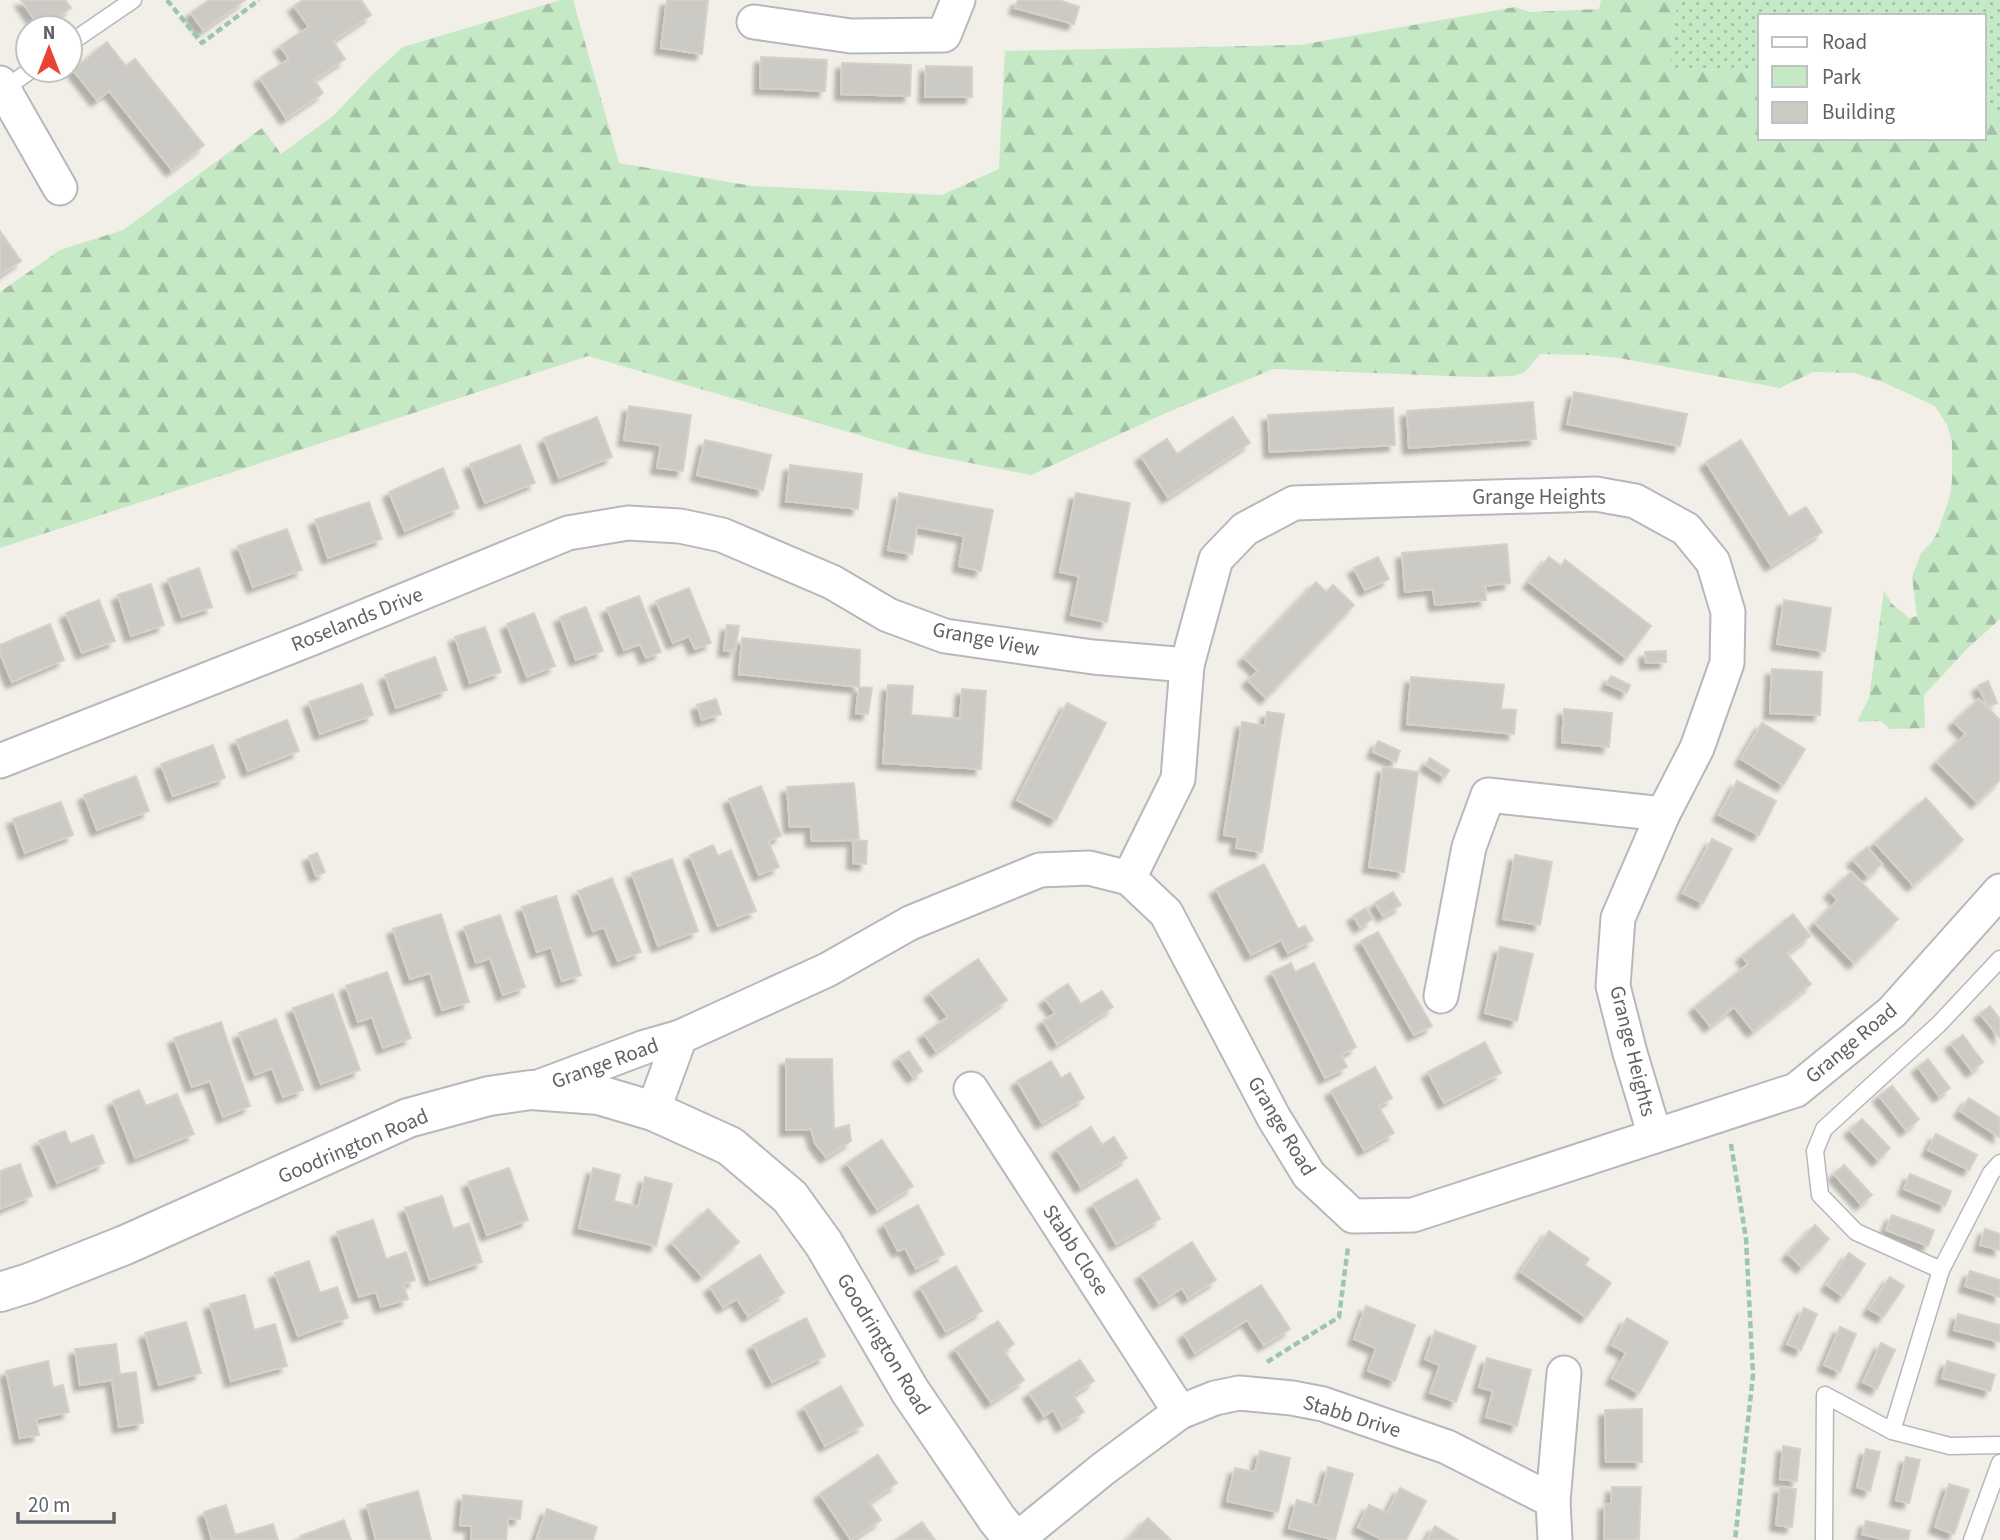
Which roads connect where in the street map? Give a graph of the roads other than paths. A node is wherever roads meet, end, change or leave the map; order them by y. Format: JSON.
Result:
{"nodes":[{"id":1,"x":133,"y":0,"type":"edge"},
{"id":2,"x":958,"y":0,"type":"edge"},
{"id":3,"x":754,"y":22,"type":"dead end"},
{"id":4,"x":84,"y":33,"type":"edge"},
{"id":5,"x":2,"y":86,"type":"edge"},
{"id":6,"x":60,"y":188,"type":"dead end"},
{"id":7,"x":722,"y":535,"type":"joint"},
{"id":8,"x":1187,"y":665,"type":"junction"},
{"id":9,"x":0,"y":761,"type":"edge"},
{"id":10,"x":1663,"y":814,"type":"junction"},
{"id":11,"x":1129,"y":878,"type":"junction"},
{"id":12,"x":2000,"y":891,"type":"edge"},
{"id":13,"x":2000,"y":959,"type":"edge"},
{"id":14,"x":1441,"y":996,"type":"dead end"},
{"id":15,"x":680,"y":1037,"type":"junction"},
{"id":16,"x":971,"y":1089,"type":"dead end"},
{"id":17,"x":531,"y":1090,"type":"junction"},
{"id":18,"x":653,"y":1111,"type":"junction"},
{"id":19,"x":1655,"y":1136,"type":"junction"},
{"id":20,"x":2000,"y":1163,"type":"edge"},
{"id":21,"x":1941,"y":1270,"type":"junction"},
{"id":22,"x":0,"y":1292,"type":"edge"},
{"id":23,"x":1564,"y":1373,"type":"dead end"},
{"id":24,"x":1180,"y":1412,"type":"junction"},
{"id":25,"x":1892,"y":1432,"type":"junction"},
{"id":26,"x":2000,"y":1445,"type":"edge"},
{"id":27,"x":2000,"y":1463,"type":"edge"},
{"id":28,"x":1553,"y":1501,"type":"junction"},
{"id":29,"x":1015,"y":1540,"type":"edge"},
{"id":30,"x":1555,"y":1540,"type":"edge"},
{"id":31,"x":1824,"y":1540,"type":"edge"},
{"id":32,"x":1972,"y":1540,"type":"edge"}],
"edges":[{"from":1,"to":4,"type":"lane"},
{"from":2,"to":3,"type":"street"},
{"from":5,"to":6,"type":"street"},
{"from":7,"to":8,"type":"street","name":"Grange View"},
{"from":7,"to":9,"type":"street","name":"Roselands Drive"},
{"from":8,"to":10,"type":"street","name":"Grange Heights"},
{"from":8,"to":11,"type":"street","name":"Grange Heights"},
{"from":10,"to":14,"type":"street"},
{"from":10,"to":19,"type":"street","name":"Grange Heights"},
{"from":11,"to":15,"type":"street","name":"Grange Road"},
{"from":11,"to":19,"type":"street","name":"Grange Road"},
{"from":12,"to":19,"type":"street","name":"Grange Road"},
{"from":13,"to":21,"type":"lane"},
{"from":15,"to":17,"type":"street","name":"Grange Road"},
{"from":15,"to":18,"type":"street","name":"Grange Road"},
{"from":16,"to":24,"type":"street","name":"Stabb Close"},
{"from":17,"to":18,"type":"street","name":"Goodrington Road"},
{"from":17,"to":22,"type":"street","name":"Goodrington Road"},
{"from":18,"to":29,"type":"street","name":"Goodrington Road"},
{"from":20,"to":21,"type":"lane"},
{"from":21,"to":25,"type":"lane"},
{"from":23,"to":28,"type":"street"},
{"from":24,"to":28,"type":"street","name":"Stabb Drive"},
{"from":24,"to":29,"type":"street","name":"Stabb Drive"},
{"from":25,"to":26,"type":"lane"},
{"from":25,"to":31,"type":"lane"},
{"from":27,"to":32,"type":"lane"},
{"from":28,"to":30,"type":"street"}]}
